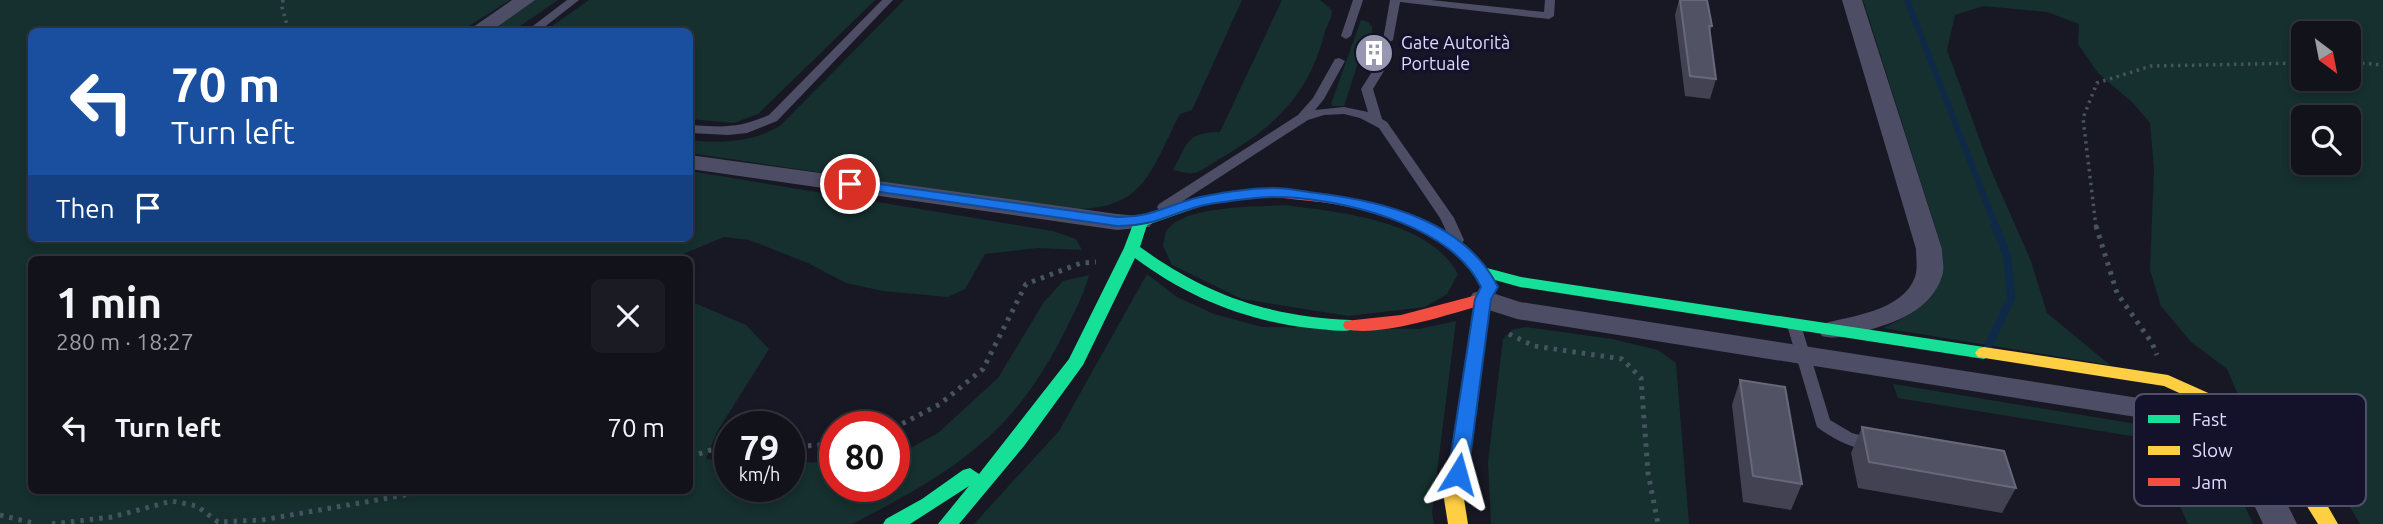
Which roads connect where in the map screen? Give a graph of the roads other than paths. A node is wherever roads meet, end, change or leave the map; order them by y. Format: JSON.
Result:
{"nodes":[{"id":1,"x":525,"y":0,"type":"edge"},
{"id":2,"x":574,"y":0,"type":"edge"},
{"id":3,"x":888,"y":0,"type":"edge"},
{"id":4,"x":1358,"y":0,"type":"edge"},
{"id":5,"x":1395,"y":0,"type":"edge"},
{"id":6,"x":1404,"y":0,"type":"edge"},
{"id":7,"x":1550,"y":0,"type":"edge"},
{"id":8,"x":1852,"y":0,"type":"edge"},
{"id":9,"x":482,"y":28,"type":"edge"},
{"id":10,"x":536,"y":28,"type":"edge"},
{"id":11,"x":1346,"y":36,"type":"dead end"},
{"id":12,"x":1388,"y":40,"type":"dead end"},
{"id":13,"x":1339,"y":61,"type":"dead end"},
{"id":14,"x":1381,"y":66,"type":"dead end"},
{"id":15,"x":1376,"y":120,"type":"junction"},
{"id":16,"x":1298,"y":121,"type":"junction"},
{"id":17,"x":693,"y":129,"type":"edge"},
{"id":18,"x":693,"y":162,"type":"edge"},
{"id":19,"x":1140,"y":222,"type":"junction"},
{"id":20,"x":1462,"y":250,"type":"junction"},
{"id":21,"x":1128,"y":255,"type":"junction"},
{"id":22,"x":1482,"y":297,"type":"junction"},
{"id":23,"x":1831,"y":331,"type":"junction"},
{"id":24,"x":1798,"y":339,"type":"junction"},
{"id":25,"x":2196,"y":394,"type":"edge"},
{"id":26,"x":2134,"y":405,"type":"edge"},
{"id":27,"x":1017,"y":441,"type":"junction"},
{"id":28,"x":1891,"y":447,"type":"edge"},
{"id":29,"x":2271,"y":506,"type":"edge"},
{"id":30,"x":2318,"y":506,"type":"edge"},
{"id":31,"x":893,"y":524,"type":"edge"},
{"id":32,"x":948,"y":524,"type":"edge"},
{"id":33,"x":1458,"y":524,"type":"edge"},
{"id":34,"x":2280,"y":524,"type":"edge"},
{"id":35,"x":2328,"y":524,"type":"edge"}],
"edges":[{"from":1,"to":9,"type":"street"},
{"from":2,"to":10,"type":"lane"},
{"from":3,"to":17,"type":"lane"},
{"from":4,"to":11,"type":"lane"},
{"from":5,"to":12,"type":"lane"},
{"from":6,"to":7,"type":"lane"},
{"from":8,"to":23,"type":"street"},
{"from":13,"to":16,"type":"lane"},
{"from":14,"to":15,"type":"lane"},
{"from":15,"to":16,"type":"lane"},
{"from":15,"to":20,"type":"lane"},
{"from":16,"to":19,"type":"lane"},
{"from":18,"to":19,"type":"street"},
{"from":19,"to":20,"type":"main road"},
{"from":19,"to":21,"type":"main road"},
{"from":20,"to":22,"type":"main road"},
{"from":21,"to":22,"type":"main road"},
{"from":21,"to":27,"type":"main road"},
{"from":22,"to":24,"type":"street"},
{"from":22,"to":33,"type":"main road"},
{"from":23,"to":24,"type":"main road"},
{"from":23,"to":25,"type":"main road"},
{"from":24,"to":26,"type":"street"},
{"from":24,"to":28,"type":"lane"},
{"from":27,"to":31,"type":"main road"},
{"from":27,"to":32,"type":"main road"},
{"from":29,"to":34,"type":"street"},
{"from":30,"to":35,"type":"main road"}]}
